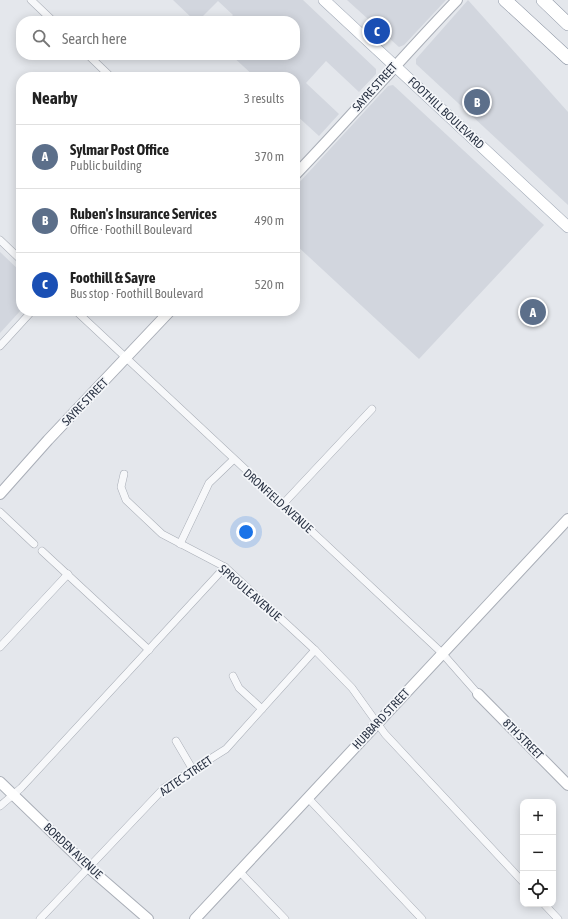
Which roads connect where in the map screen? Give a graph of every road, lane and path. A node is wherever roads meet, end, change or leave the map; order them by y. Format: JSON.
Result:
{"nodes":[{"id":1,"x":31,"y":0,"type":"edge"},
{"id":2,"x":324,"y":0,"type":"edge"},
{"id":3,"x":457,"y":0,"type":"edge"},
{"id":4,"x":505,"y":0,"type":"edge"},
{"id":5,"x":543,"y":0,"type":"edge"},
{"id":6,"x":557,"y":12,"type":"junction"},
{"id":7,"x":48,"y":16,"type":"edge"},
{"id":8,"x":568,"y":20,"type":"edge"},
{"id":9,"x":568,"y":24,"type":"edge"},
{"id":10,"x":551,"y":42,"type":"junction"},
{"id":11,"x":568,"y":58,"type":"edge"},
{"id":12,"x":93,"y":60,"type":"edge"},
{"id":13,"x":568,"y":64,"type":"edge"},
{"id":14,"x":394,"y":65,"type":"junction"},
{"id":15,"x":106,"y":72,"type":"edge"},
{"id":16,"x":300,"y":171,"type":"edge"},
{"id":17,"x":568,"y":227,"type":"edge"},
{"id":18,"x":0,"y":240,"type":"edge"},
{"id":19,"x":16,"y":255,"type":"edge"},
{"id":20,"x":27,"y":316,"type":"edge"},
{"id":21,"x":81,"y":316,"type":"edge"},
{"id":22,"x":165,"y":316,"type":"edge"},
{"id":23,"x":0,"y":346,"type":"edge"},
{"id":24,"x":127,"y":358,"type":"junction"},
{"id":25,"x":372,"y":409,"type":"dead end"},
{"id":26,"x":233,"y":460,"type":"junction"},
{"id":27,"x":124,"y":474,"type":"dead end"},
{"id":28,"x":0,"y":494,"type":"edge"},
{"id":29,"x":283,"y":504,"type":"junction"},
{"id":30,"x":0,"y":512,"type":"edge"},
{"id":31,"x":568,"y":519,"type":"edge"},
{"id":32,"x":34,"y":544,"type":"dead end"},
{"id":33,"x":180,"y":544,"type":"junction"},
{"id":34,"x":42,"y":550,"type":"dead end"},
{"id":35,"x":225,"y":568,"type":"junction"},
{"id":36,"x":68,"y":574,"type":"junction"},
{"id":37,"x":0,"y":647,"type":"edge"},
{"id":38,"x":149,"y":650,"type":"junction"},
{"id":39,"x":315,"y":650,"type":"junction"},
{"id":40,"x":442,"y":653,"type":"junction"},
{"id":41,"x":233,"y":676,"type":"dead end"},
{"id":42,"x":478,"y":694,"type":"joint"},
{"id":43,"x":262,"y":709,"type":"junction"},
{"id":44,"x":377,"y":724,"type":"junction"},
{"id":45,"x":176,"y":741,"type":"dead end"},
{"id":46,"x":193,"y":770,"type":"junction"},
{"id":47,"x":0,"y":782,"type":"edge"},
{"id":48,"x":568,"y":785,"type":"edge"},
{"id":49,"x":13,"y":795,"type":"junction"},
{"id":50,"x":308,"y":798,"type":"junction"},
{"id":51,"x":0,"y":806,"type":"edge"},
{"id":52,"x":88,"y":867,"type":"junction"},
{"id":53,"x":240,"y":872,"type":"junction"},
{"id":54,"x":520,"y":879,"type":"edge"},
{"id":55,"x":547,"y":907,"type":"edge"},
{"id":56,"x":40,"y":919,"type":"edge"},
{"id":57,"x":148,"y":919,"type":"edge"},
{"id":58,"x":195,"y":919,"type":"edge"},
{"id":59,"x":285,"y":919,"type":"edge"},
{"id":60,"x":422,"y":919,"type":"edge"},
{"id":61,"x":558,"y":919,"type":"edge"}],
"edges":[{"from":1,"to":7,"type":"street"},
{"from":2,"to":14,"type":"main road","name":"FOOTHILL BOULEVARD"},
{"from":3,"to":14,"type":"street","name":"SAYRE STREET"},
{"from":4,"to":10,"type":"highway"},
{"from":5,"to":6,"type":"highway"},
{"from":6,"to":8,"type":"highway"},
{"from":6,"to":9,"type":"highway"},
{"from":10,"to":11,"type":"highway"},
{"from":10,"to":13,"type":"highway"},
{"from":12,"to":15,"type":"street"},
{"from":14,"to":16,"type":"street","name":"SAYRE STREET"},
{"from":14,"to":17,"type":"main road","name":"FOOTHILL BOULEVARD"},
{"from":18,"to":19,"type":"street"},
{"from":20,"to":23,"type":"street"},
{"from":21,"to":24,"type":"street","name":"DRONFIELD AVENUE"},
{"from":22,"to":24,"type":"street","name":"SAYRE STREET"},
{"from":24,"to":26,"type":"street","name":"DRONFIELD AVENUE"},
{"from":24,"to":28,"type":"street","name":"SAYRE STREET"},
{"from":25,"to":29,"type":"street"},
{"from":26,"to":29,"type":"street","name":"DRONFIELD AVENUE"},
{"from":26,"to":33,"type":"street"},
{"from":27,"to":33,"type":"street","name":"SPROULE AVENUE"},
{"from":29,"to":40,"type":"street","name":"DRONFIELD AVENUE"},
{"from":30,"to":32,"type":"street"},
{"from":31,"to":40,"type":"street","name":"HUBBARD STREET"},
{"from":33,"to":35,"type":"street","name":"SPROULE AVENUE"},
{"from":34,"to":36,"type":"street"},
{"from":35,"to":38,"type":"street"},
{"from":35,"to":39,"type":"street","name":"SPROULE AVENUE"},
{"from":36,"to":37,"type":"street"},
{"from":36,"to":38,"type":"street"},
{"from":38,"to":49,"type":"street"},
{"from":39,"to":43,"type":"street","name":"AZTEC STREET"},
{"from":39,"to":44,"type":"street","name":"SPROULE AVENUE"},
{"from":40,"to":42,"type":"street","name":"DRONFIELD AVENUE"},
{"from":40,"to":44,"type":"street","name":"HUBBARD STREET"},
{"from":41,"to":43,"type":"street"},
{"from":42,"to":48,"type":"street","name":"8TH STREET"},
{"from":43,"to":46,"type":"street","name":"AZTEC STREET"},
{"from":44,"to":50,"type":"street","name":"HUBBARD STREET"},
{"from":44,"to":54,"type":"street","name":"SPROULE AVENUE"},
{"from":45,"to":46,"type":"street"},
{"from":46,"to":52,"type":"street","name":"AZTEC STREET"},
{"from":47,"to":49,"type":"street","name":"BORDEN AVENUE"},
{"from":49,"to":51,"type":"street"},
{"from":49,"to":52,"type":"street","name":"BORDEN AVENUE"},
{"from":50,"to":53,"type":"street","name":"HUBBARD STREET"},
{"from":50,"to":60,"type":"street"},
{"from":52,"to":56,"type":"street","name":"AZTEC STREET"},
{"from":52,"to":57,"type":"street","name":"BORDEN AVENUE"},
{"from":53,"to":58,"type":"street","name":"HUBBARD STREET"},
{"from":53,"to":59,"type":"street"},
{"from":55,"to":61,"type":"street"}]}
